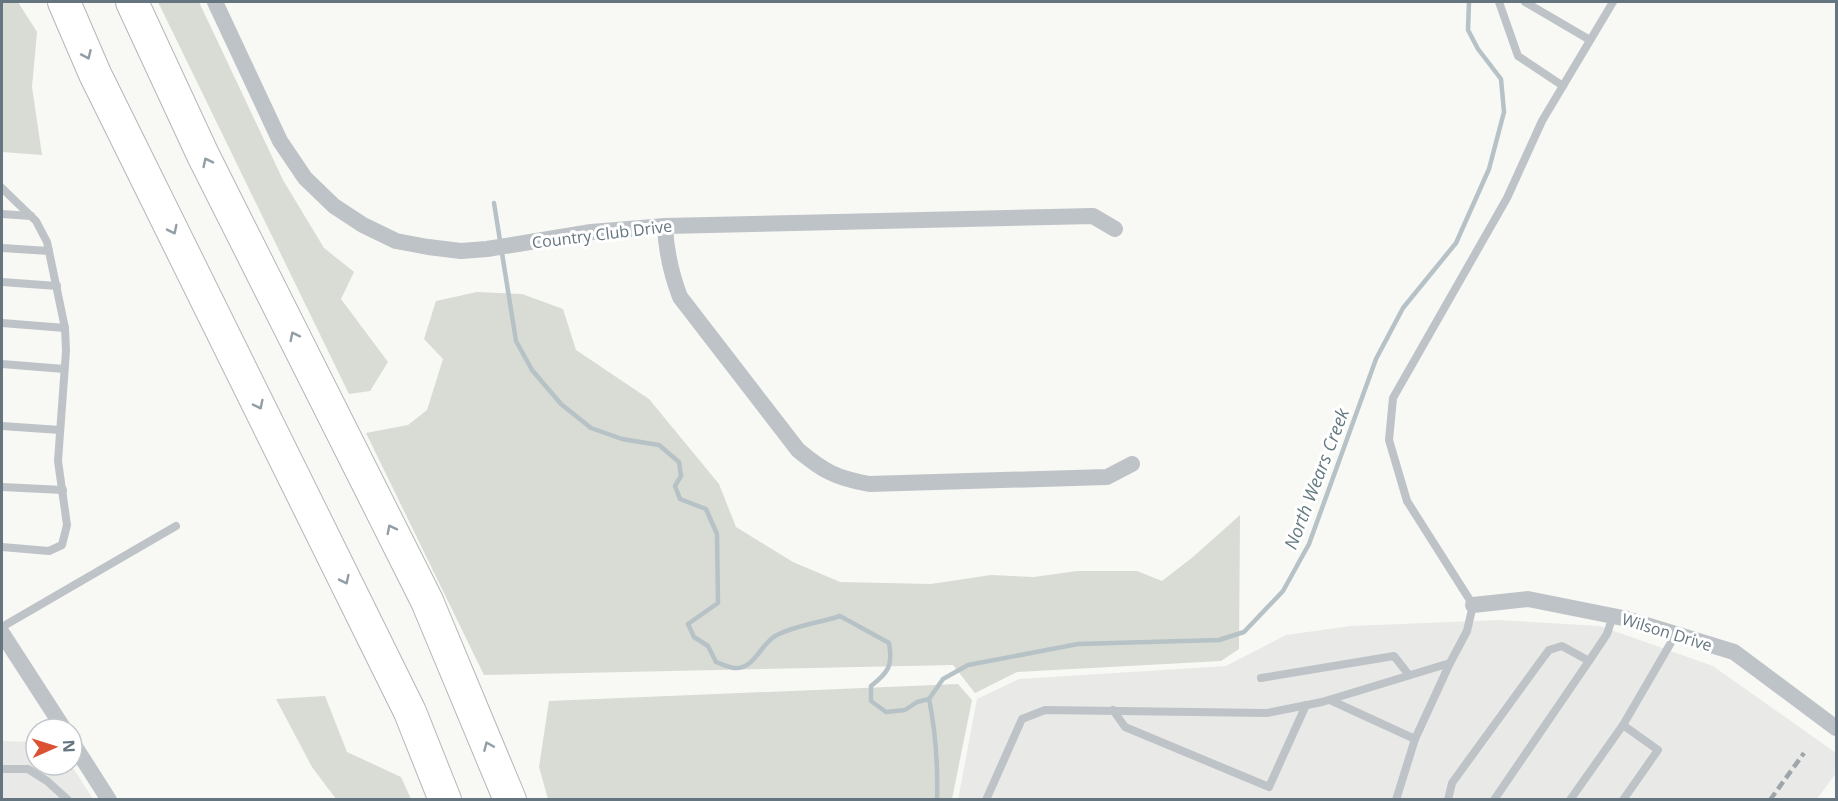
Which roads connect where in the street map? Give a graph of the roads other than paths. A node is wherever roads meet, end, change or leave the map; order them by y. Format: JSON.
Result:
{"nodes":[{"id":1,"x":64,"y":2,"type":"edge"},
{"id":2,"x":132,"y":2,"type":"edge"},
{"id":3,"x":215,"y":2,"type":"edge"},
{"id":4,"x":1498,"y":2,"type":"edge"},
{"id":5,"x":1525,"y":2,"type":"edge"},
{"id":6,"x":1613,"y":2,"type":"edge"},
{"id":7,"x":1590,"y":40,"type":"junction"},
{"id":8,"x":1563,"y":86,"type":"junction"},
{"id":9,"x":2,"y":188,"type":"edge"},
{"id":10,"x":2,"y":213,"type":"edge"},
{"id":11,"x":31,"y":216,"type":"junction"},
{"id":12,"x":665,"y":226,"type":"junction"},
{"id":13,"x":1115,"y":229,"type":"dead end"},
{"id":14,"x":2,"y":248,"type":"edge"},
{"id":15,"x":49,"y":251,"type":"junction"},
{"id":16,"x":2,"y":282,"type":"edge"},
{"id":17,"x":57,"y":286,"type":"junction"},
{"id":18,"x":2,"y":323,"type":"edge"},
{"id":19,"x":65,"y":327,"type":"junction"},
{"id":20,"x":2,"y":364,"type":"edge"},
{"id":21,"x":64,"y":369,"type":"junction"},
{"id":22,"x":2,"y":426,"type":"edge"},
{"id":23,"x":60,"y":430,"type":"junction"},
{"id":24,"x":1132,"y":464,"type":"dead end"},
{"id":25,"x":2,"y":487,"type":"edge"},
{"id":26,"x":63,"y":490,"type":"junction"},
{"id":27,"x":176,"y":526,"type":"dead end"},
{"id":28,"x":2,"y":548,"type":"edge"},
{"id":29,"x":1473,"y":605,"type":"junction"},
{"id":30,"x":1613,"y":616,"type":"junction"},
{"id":31,"x":2,"y":627,"type":"edge"},
{"id":32,"x":2,"y":633,"type":"edge"},
{"id":33,"x":1676,"y":634,"type":"junction"},
{"id":34,"x":1589,"y":661,"type":"junction"},
{"id":35,"x":1450,"y":663,"type":"junction"},
{"id":36,"x":1409,"y":675,"type":"junction"},
{"id":37,"x":1261,"y":678,"type":"dead end"},
{"id":38,"x":1330,"y":700,"type":"junction"},
{"id":39,"x":1306,"y":705,"type":"junction"},
{"id":40,"x":1113,"y":710,"type":"junction"},
{"id":41,"x":56,"y":717,"type":"edge"},
{"id":42,"x":1623,"y":725,"type":"junction"},
{"id":43,"x":1836,"y":728,"type":"edge"},
{"id":44,"x":1415,"y":739,"type":"junction"},
{"id":45,"x":84,"y":761,"type":"edge"},
{"id":46,"x":2,"y":769,"type":"edge"},
{"id":47,"x":68,"y":800,"type":"edge"},
{"id":48,"x":109,"y":800,"type":"edge"},
{"id":49,"x":446,"y":800,"type":"edge"},
{"id":50,"x":510,"y":800,"type":"edge"},
{"id":51,"x":986,"y":800,"type":"edge"},
{"id":52,"x":1396,"y":800,"type":"edge"},
{"id":53,"x":1448,"y":800,"type":"edge"},
{"id":54,"x":1494,"y":800,"type":"edge"},
{"id":55,"x":1570,"y":800,"type":"edge"},
{"id":56,"x":1623,"y":800,"type":"edge"}],
"edges":[{"from":1,"to":49,"type":"highway","one_way":true},
{"from":50,"to":2,"type":"highway","one_way":true},
{"from":3,"to":12,"type":"street","name":"Country Club Drive"},
{"from":4,"to":8,"type":"lane"},
{"from":5,"to":7,"type":"lane"},
{"from":6,"to":7,"type":"lane"},
{"from":7,"to":8,"type":"lane"},
{"from":8,"to":29,"type":"lane"},
{"from":9,"to":11,"type":"lane"},
{"from":10,"to":11,"type":"lane"},
{"from":11,"to":15,"type":"lane"},
{"from":12,"to":13,"type":"street","name":"Country Club Drive"},
{"from":12,"to":24,"type":"street"},
{"from":14,"to":15,"type":"lane"},
{"from":15,"to":17,"type":"lane"},
{"from":16,"to":17,"type":"lane"},
{"from":17,"to":19,"type":"lane"},
{"from":18,"to":19,"type":"lane"},
{"from":19,"to":21,"type":"lane"},
{"from":20,"to":21,"type":"lane"},
{"from":21,"to":23,"type":"lane"},
{"from":22,"to":23,"type":"lane"},
{"from":23,"to":26,"type":"lane"},
{"from":25,"to":26,"type":"lane"},
{"from":26,"to":28,"type":"lane"},
{"from":27,"to":31,"type":"lane"},
{"from":29,"to":30,"type":"street","name":"Wilson Drive"},
{"from":29,"to":35,"type":"lane"},
{"from":30,"to":33,"type":"street","name":"Wilson Drive"},
{"from":30,"to":34,"type":"lane"},
{"from":32,"to":41,"type":"street"},
{"from":33,"to":42,"type":"lane"},
{"from":33,"to":43,"type":"street","name":"Wilson Drive"},
{"from":34,"to":53,"type":"lane"},
{"from":34,"to":54,"type":"lane"},
{"from":35,"to":36,"type":"lane"},
{"from":35,"to":44,"type":"lane"},
{"from":36,"to":37,"type":"lane"},
{"from":36,"to":38,"type":"lane"},
{"from":38,"to":39,"type":"lane"},
{"from":38,"to":44,"type":"lane"},
{"from":39,"to":40,"type":"lane"},
{"from":39,"to":40,"type":"lane"},
{"from":40,"to":51,"type":"lane"},
{"from":42,"to":55,"type":"lane"},
{"from":42,"to":56,"type":"lane"},
{"from":44,"to":52,"type":"lane"},
{"from":45,"to":48,"type":"street"},
{"from":46,"to":47,"type":"lane"}]}
